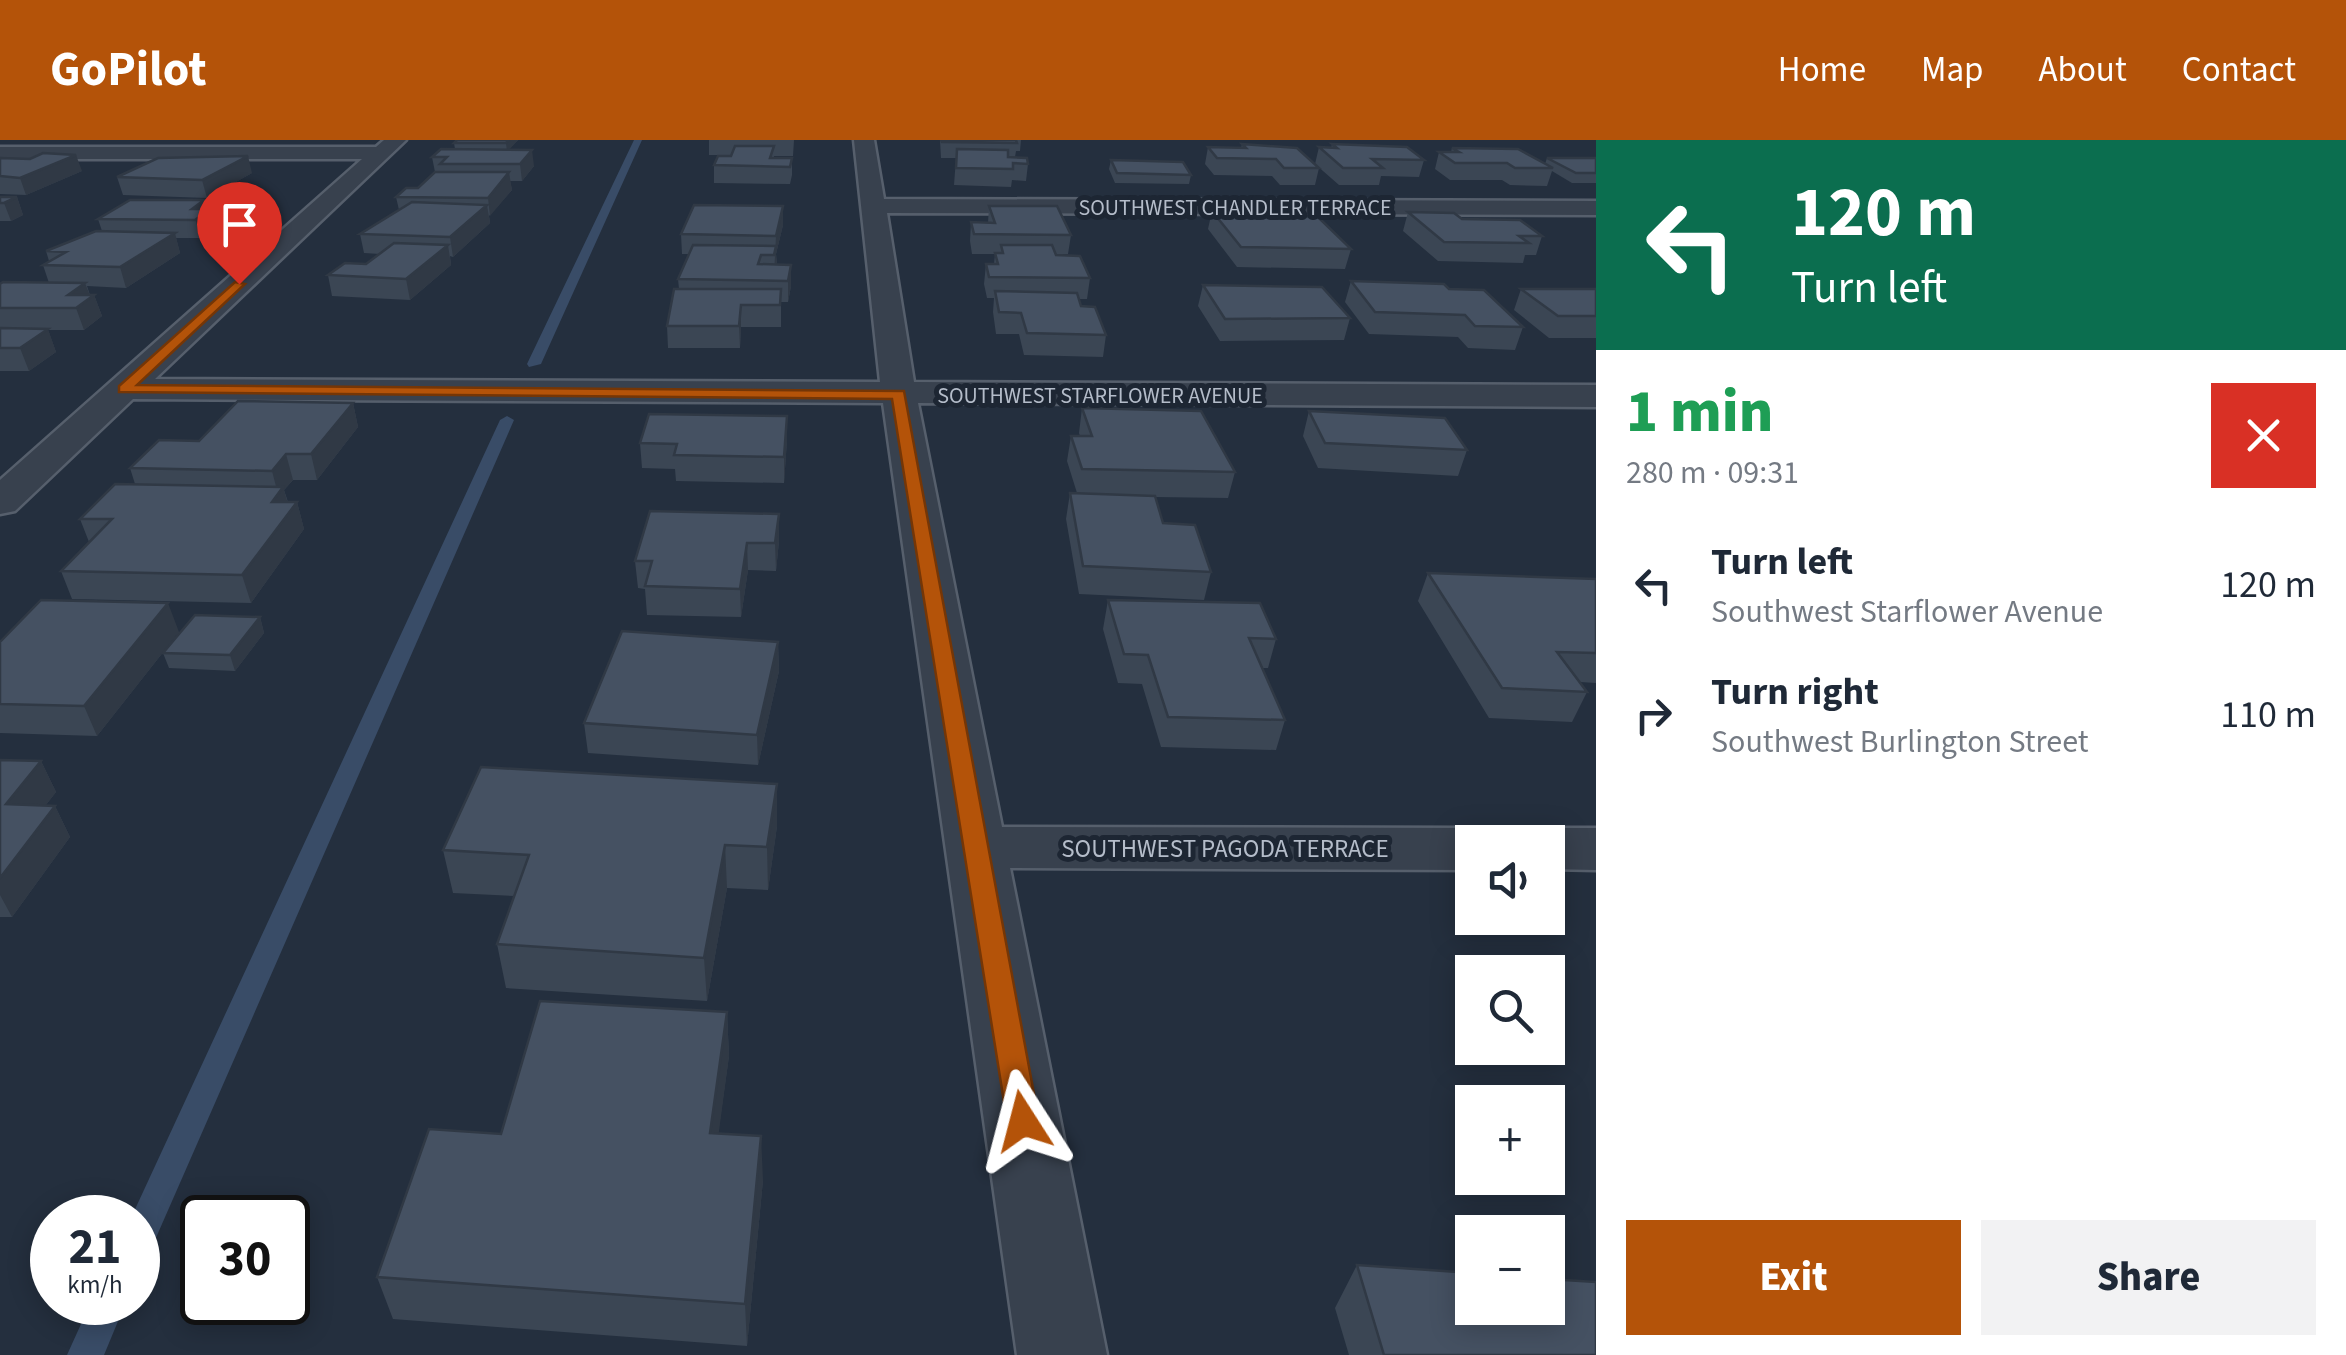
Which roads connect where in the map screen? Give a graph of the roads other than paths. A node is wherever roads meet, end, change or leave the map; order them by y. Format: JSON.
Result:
{"nodes":[{"id":1,"x":864,"y":140,"type":"edge"},
{"id":2,"x":388,"y":147,"type":"edge"},
{"id":3,"x":0,"y":153,"type":"edge"},
{"id":4,"x":875,"y":206,"type":"junction"},
{"id":5,"x":1596,"y":208,"type":"edge"},
{"id":6,"x":124,"y":389,"type":"junction"},
{"id":7,"x":899,"y":394,"type":"junction"},
{"id":8,"x":1596,"y":396,"type":"edge"},
{"id":9,"x":0,"y":502,"type":"edge"},
{"id":10,"x":978,"y":847,"type":"junction"},
{"id":11,"x":1455,"y":849,"type":"edge"},
{"id":12,"x":1565,"y":849,"type":"edge"},
{"id":13,"x":1596,"y":850,"type":"edge"},
{"id":14,"x":1062,"y":1355,"type":"edge"}],
"edges":[{"from":1,"to":4,"type":"street"},
{"from":2,"to":3,"type":"street"},
{"from":2,"to":6,"type":"street"},
{"from":4,"to":5,"type":"street","name":"SOUTHWEST CHANDLER TERRACE"},
{"from":4,"to":7,"type":"street"},
{"from":6,"to":7,"type":"street","name":"SOUTHWEST STARFLOWER AVENUE"},
{"from":6,"to":9,"type":"street"},
{"from":7,"to":8,"type":"street","name":"SOUTHWEST STARFLOWER AVENUE"},
{"from":7,"to":10,"type":"street"},
{"from":10,"to":11,"type":"street","name":"SOUTHWEST PAGODA TERRACE"},
{"from":10,"to":14,"type":"street"},
{"from":12,"to":13,"type":"street"}]}
